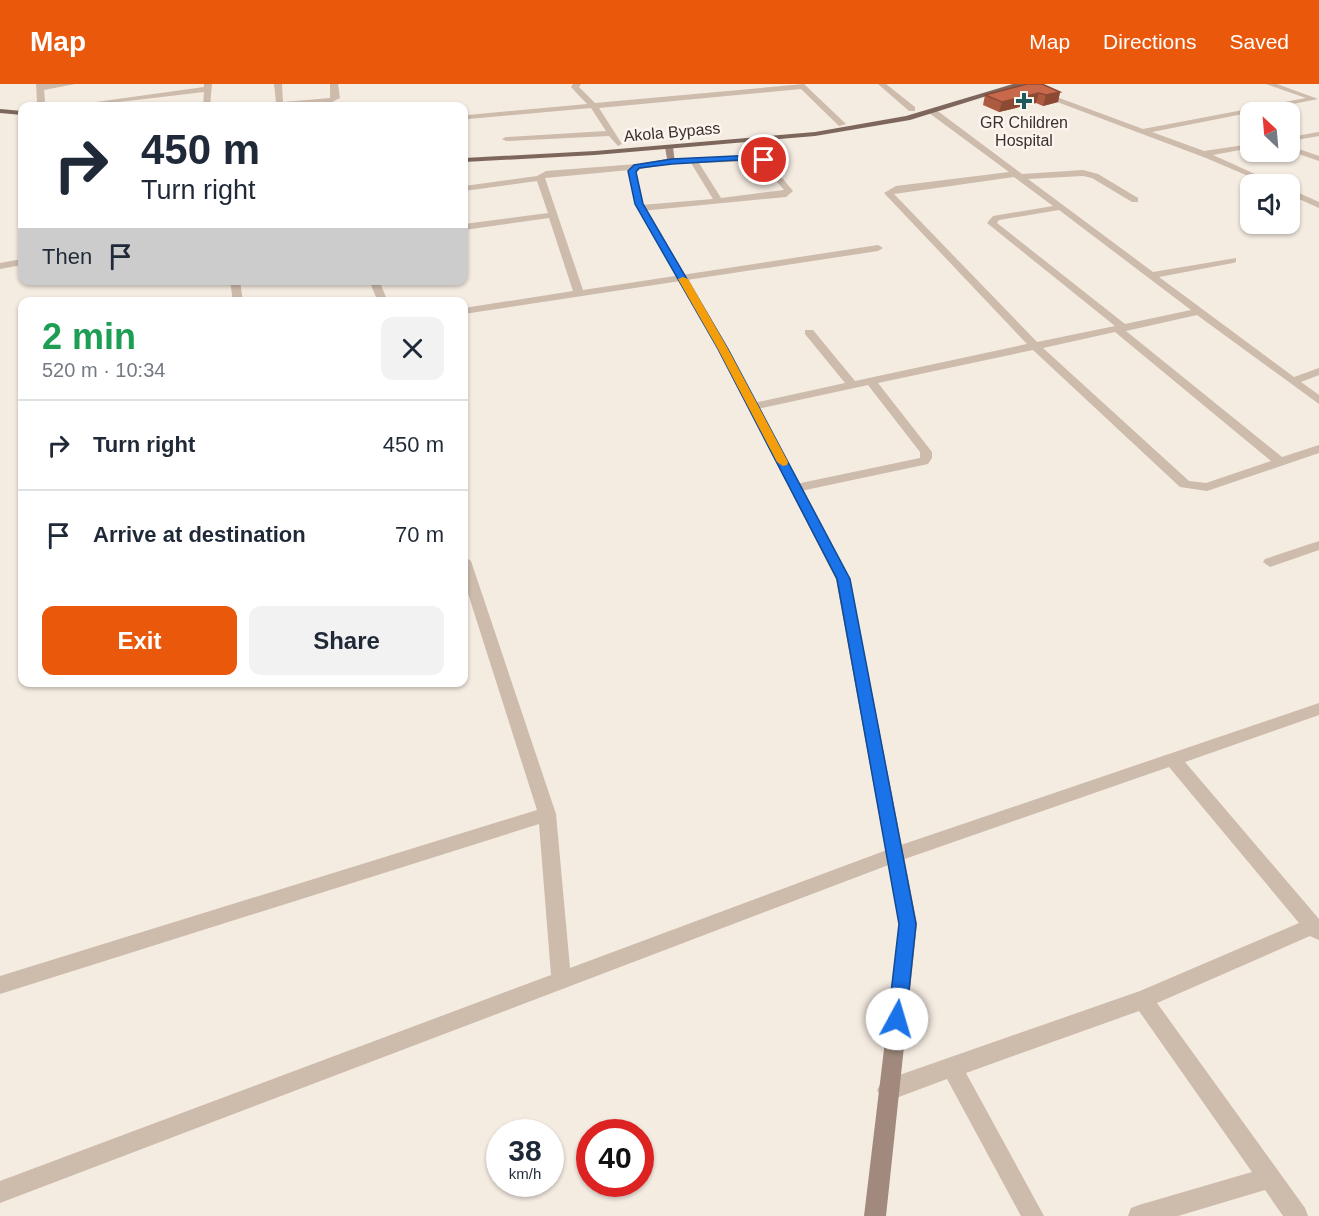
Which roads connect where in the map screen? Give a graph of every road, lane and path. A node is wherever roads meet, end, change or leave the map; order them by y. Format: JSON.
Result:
{"nodes":[{"id":1,"x":71,"y":84,"type":"edge"},
{"id":2,"x":278,"y":84,"type":"edge"},
{"id":3,"x":334,"y":84,"type":"edge"},
{"id":4,"x":577,"y":84,"type":"edge"},
{"id":5,"x":882,"y":84,"type":"edge"},
{"id":6,"x":999,"y":84,"type":"edge"},
{"id":7,"x":1270,"y":84,"type":"edge"},
{"id":8,"x":1019,"y":85,"type":"edge"},
{"id":9,"x":40,"y":86,"type":"edge"},
{"id":10,"x":208,"y":86,"type":"edge"},
{"id":11,"x":802,"y":86,"type":"edge"},
{"id":12,"x":1316,"y":100,"type":"edge"},
{"id":13,"x":41,"y":102,"type":"edge"},
{"id":14,"x":98,"y":102,"type":"edge"},
{"id":15,"x":207,"y":102,"type":"edge"},
{"id":16,"x":280,"y":102,"type":"edge"},
{"id":17,"x":311,"y":102,"type":"edge"},
{"id":18,"x":592,"y":105,"type":"junction"},
{"id":19,"x":912,"y":110,"type":"junction"},
{"id":20,"x":0,"y":111,"type":"edge"},
{"id":21,"x":932,"y":111,"type":"junction"},
{"id":22,"x":18,"y":117,"type":"edge"},
{"id":23,"x":468,"y":117,"type":"dead end"},
{"id":24,"x":0,"y":118,"type":"edge"},
{"id":25,"x":18,"y":118,"type":"edge"},
{"id":26,"x":842,"y":124,"type":"junction"},
{"id":27,"x":1141,"y":132,"type":"junction"},
{"id":28,"x":612,"y":134,"type":"junction"},
{"id":29,"x":1319,"y":134,"type":"edge"},
{"id":30,"x":1300,"y":137,"type":"edge"},
{"id":31,"x":506,"y":139,"type":"dead end"},
{"id":32,"x":618,"y":144,"type":"junction"},
{"id":33,"x":1240,"y":148,"type":"edge"},
{"id":34,"x":1300,"y":152,"type":"edge"},
{"id":35,"x":468,"y":153,"type":"edge"},
{"id":36,"x":671,"y":154,"type":"junction"},
{"id":37,"x":1204,"y":154,"type":"junction"},
{"id":38,"x":1319,"y":159,"type":"edge"},
{"id":39,"x":468,"y":160,"type":"edge"},
{"id":40,"x":693,"y":160,"type":"junction"},
{"id":41,"x":637,"y":166,"type":"junction"},
{"id":42,"x":1250,"y":174,"type":"edge"},
{"id":43,"x":1019,"y":176,"type":"junction"},
{"id":44,"x":539,"y":178,"type":"junction"},
{"id":45,"x":468,"y":187,"type":"edge"},
{"id":46,"x":1300,"y":196,"type":"edge"},
{"id":47,"x":1135,"y":200,"type":"dead end"},
{"id":48,"x":719,"y":201,"type":"junction"},
{"id":49,"x":1319,"y":205,"type":"edge"},
{"id":50,"x":1061,"y":207,"type":"junction"},
{"id":51,"x":641,"y":208,"type":"junction"},
{"id":52,"x":552,"y":215,"type":"junction"},
{"id":53,"x":468,"y":227,"type":"edge"},
{"id":54,"x":878,"y":248,"type":"dead end"},
{"id":55,"x":1233,"y":260,"type":"dead end"},
{"id":56,"x":18,"y":263,"type":"edge"},
{"id":57,"x":0,"y":266,"type":"edge"},
{"id":58,"x":1152,"y":275,"type":"junction"},
{"id":59,"x":682,"y":277,"type":"junction"},
{"id":60,"x":579,"y":293,"type":"junction"},
{"id":61,"x":468,"y":310,"type":"edge"},
{"id":62,"x":1200,"y":311,"type":"junction"},
{"id":63,"x":1121,"y":328,"type":"junction"},
{"id":64,"x":808,"y":332,"type":"dead end"},
{"id":65,"x":1035,"y":346,"type":"junction"},
{"id":66,"x":1319,"y":371,"type":"edge"},
{"id":67,"x":871,"y":381,"type":"junction"},
{"id":68,"x":1292,"y":381,"type":"junction"},
{"id":69,"x":852,"y":385,"type":"junction"},
{"id":70,"x":1319,"y":401,"type":"edge"},
{"id":71,"x":753,"y":406,"type":"junction"},
{"id":72,"x":1319,"y":449,"type":"edge"},
{"id":73,"x":1280,"y":462,"type":"junction"},
{"id":74,"x":796,"y":488,"type":"junction"},
{"id":75,"x":1319,"y":545,"type":"edge"},
{"id":76,"x":1270,"y":562,"type":"dead end"},
{"id":77,"x":468,"y":573,"type":"edge"},
{"id":78,"x":1319,"y":710,"type":"edge"},
{"id":79,"x":1173,"y":760,"type":"junction"},
{"id":80,"x":547,"y":814,"type":"junction"},
{"id":81,"x":895,"y":855,"type":"junction"},
{"id":82,"x":1316,"y":930,"type":"edge"},
{"id":83,"x":561,"y":981,"type":"junction"},
{"id":84,"x":0,"y":985,"type":"edge"},
{"id":85,"x":1143,"y":1000,"type":"junction"},
{"id":86,"x":952,"y":1067,"type":"junction"},
{"id":87,"x":888,"y":1090,"type":"junction"},
{"id":88,"x":1270,"y":1178,"type":"junction"},
{"id":89,"x":0,"y":1192,"type":"edge"},
{"id":90,"x":875,"y":1216,"type":"edge"},
{"id":91,"x":1033,"y":1216,"type":"edge"},
{"id":92,"x":1139,"y":1216,"type":"edge"},
{"id":93,"x":1297,"y":1216,"type":"edge"}],
"edges":[{"from":1,"to":9,"type":"street"},
{"from":2,"to":16,"type":"street"},
{"from":3,"to":17,"type":"street"},
{"from":4,"to":18,"type":"street"},
{"from":5,"to":19,"type":"street"},
{"from":6,"to":19,"type":"main road","name":"Akola Bypass"},
{"from":7,"to":12,"type":"street"},
{"from":8,"to":21,"type":"main road","name":"Akola Bypass"},
{"from":8,"to":27,"type":"street"},
{"from":9,"to":13,"type":"street"},
{"from":10,"to":14,"type":"street"},
{"from":10,"to":15,"type":"street"},
{"from":11,"to":18,"type":"street"},
{"from":11,"to":26,"type":"street"},
{"from":12,"to":27,"type":"street"},
{"from":18,"to":23,"type":"street"},
{"from":18,"to":28,"type":"street"},
{"from":19,"to":26,"type":"main road","name":"Akola Bypass"},
{"from":20,"to":22,"type":"main road"},
{"from":21,"to":36,"type":"main road","name":"Akola Bypass"},
{"from":21,"to":43,"type":"street"},
{"from":24,"to":25,"type":"main road"},
{"from":26,"to":32,"type":"main road","name":"Akola Bypass"},
{"from":27,"to":37,"type":"street"},
{"from":28,"to":31,"type":"street"},
{"from":28,"to":32,"type":"street"},
{"from":29,"to":30,"type":"street"},
{"from":32,"to":35,"type":"main road","name":"Akola Bypass"},
{"from":33,"to":37,"type":"street"},
{"from":34,"to":38,"type":"street"},
{"from":36,"to":39,"type":"main road","name":"Akola Bypass"},
{"from":36,"to":40,"type":"street"},
{"from":36,"to":41,"type":"street"},
{"from":37,"to":42,"type":"street"},
{"from":40,"to":48,"type":"street"},
{"from":40,"to":48,"type":"street"},
{"from":41,"to":44,"type":"street"},
{"from":41,"to":51,"type":"street"},
{"from":43,"to":47,"type":"street"},
{"from":43,"to":50,"type":"street"},
{"from":43,"to":65,"type":"street"},
{"from":44,"to":45,"type":"street"},
{"from":44,"to":52,"type":"street"},
{"from":46,"to":49,"type":"street"},
{"from":48,"to":51,"type":"street"},
{"from":50,"to":58,"type":"street"},
{"from":50,"to":63,"type":"street"},
{"from":51,"to":59,"type":"street"},
{"from":52,"to":53,"type":"street"},
{"from":52,"to":60,"type":"street"},
{"from":54,"to":59,"type":"street"},
{"from":55,"to":58,"type":"street"},
{"from":56,"to":57,"type":"street"},
{"from":58,"to":62,"type":"street"},
{"from":59,"to":60,"type":"street"},
{"from":59,"to":71,"type":"street"},
{"from":60,"to":61,"type":"street"},
{"from":62,"to":63,"type":"street"},
{"from":62,"to":68,"type":"street"},
{"from":63,"to":65,"type":"street"},
{"from":63,"to":73,"type":"street"},
{"from":64,"to":69,"type":"street"},
{"from":65,"to":67,"type":"street"},
{"from":65,"to":73,"type":"street"},
{"from":66,"to":68,"type":"street"},
{"from":67,"to":69,"type":"street"},
{"from":67,"to":74,"type":"street"},
{"from":68,"to":70,"type":"street"},
{"from":69,"to":71,"type":"street"},
{"from":71,"to":74,"type":"street"},
{"from":72,"to":73,"type":"street"},
{"from":74,"to":81,"type":"street"},
{"from":75,"to":76,"type":"street"},
{"from":77,"to":80,"type":"street"},
{"from":78,"to":79,"type":"street"},
{"from":79,"to":81,"type":"street"},
{"from":79,"to":82,"type":"street"},
{"from":80,"to":83,"type":"street"},
{"from":80,"to":84,"type":"street"},
{"from":81,"to":83,"type":"street"},
{"from":81,"to":87,"type":"street"},
{"from":82,"to":85,"type":"street"},
{"from":83,"to":89,"type":"street"},
{"from":85,"to":86,"type":"street"},
{"from":85,"to":88,"type":"street"},
{"from":86,"to":87,"type":"street"},
{"from":86,"to":91,"type":"street"},
{"from":87,"to":90,"type":"street"},
{"from":88,"to":92,"type":"street"},
{"from":88,"to":93,"type":"street"}]}
